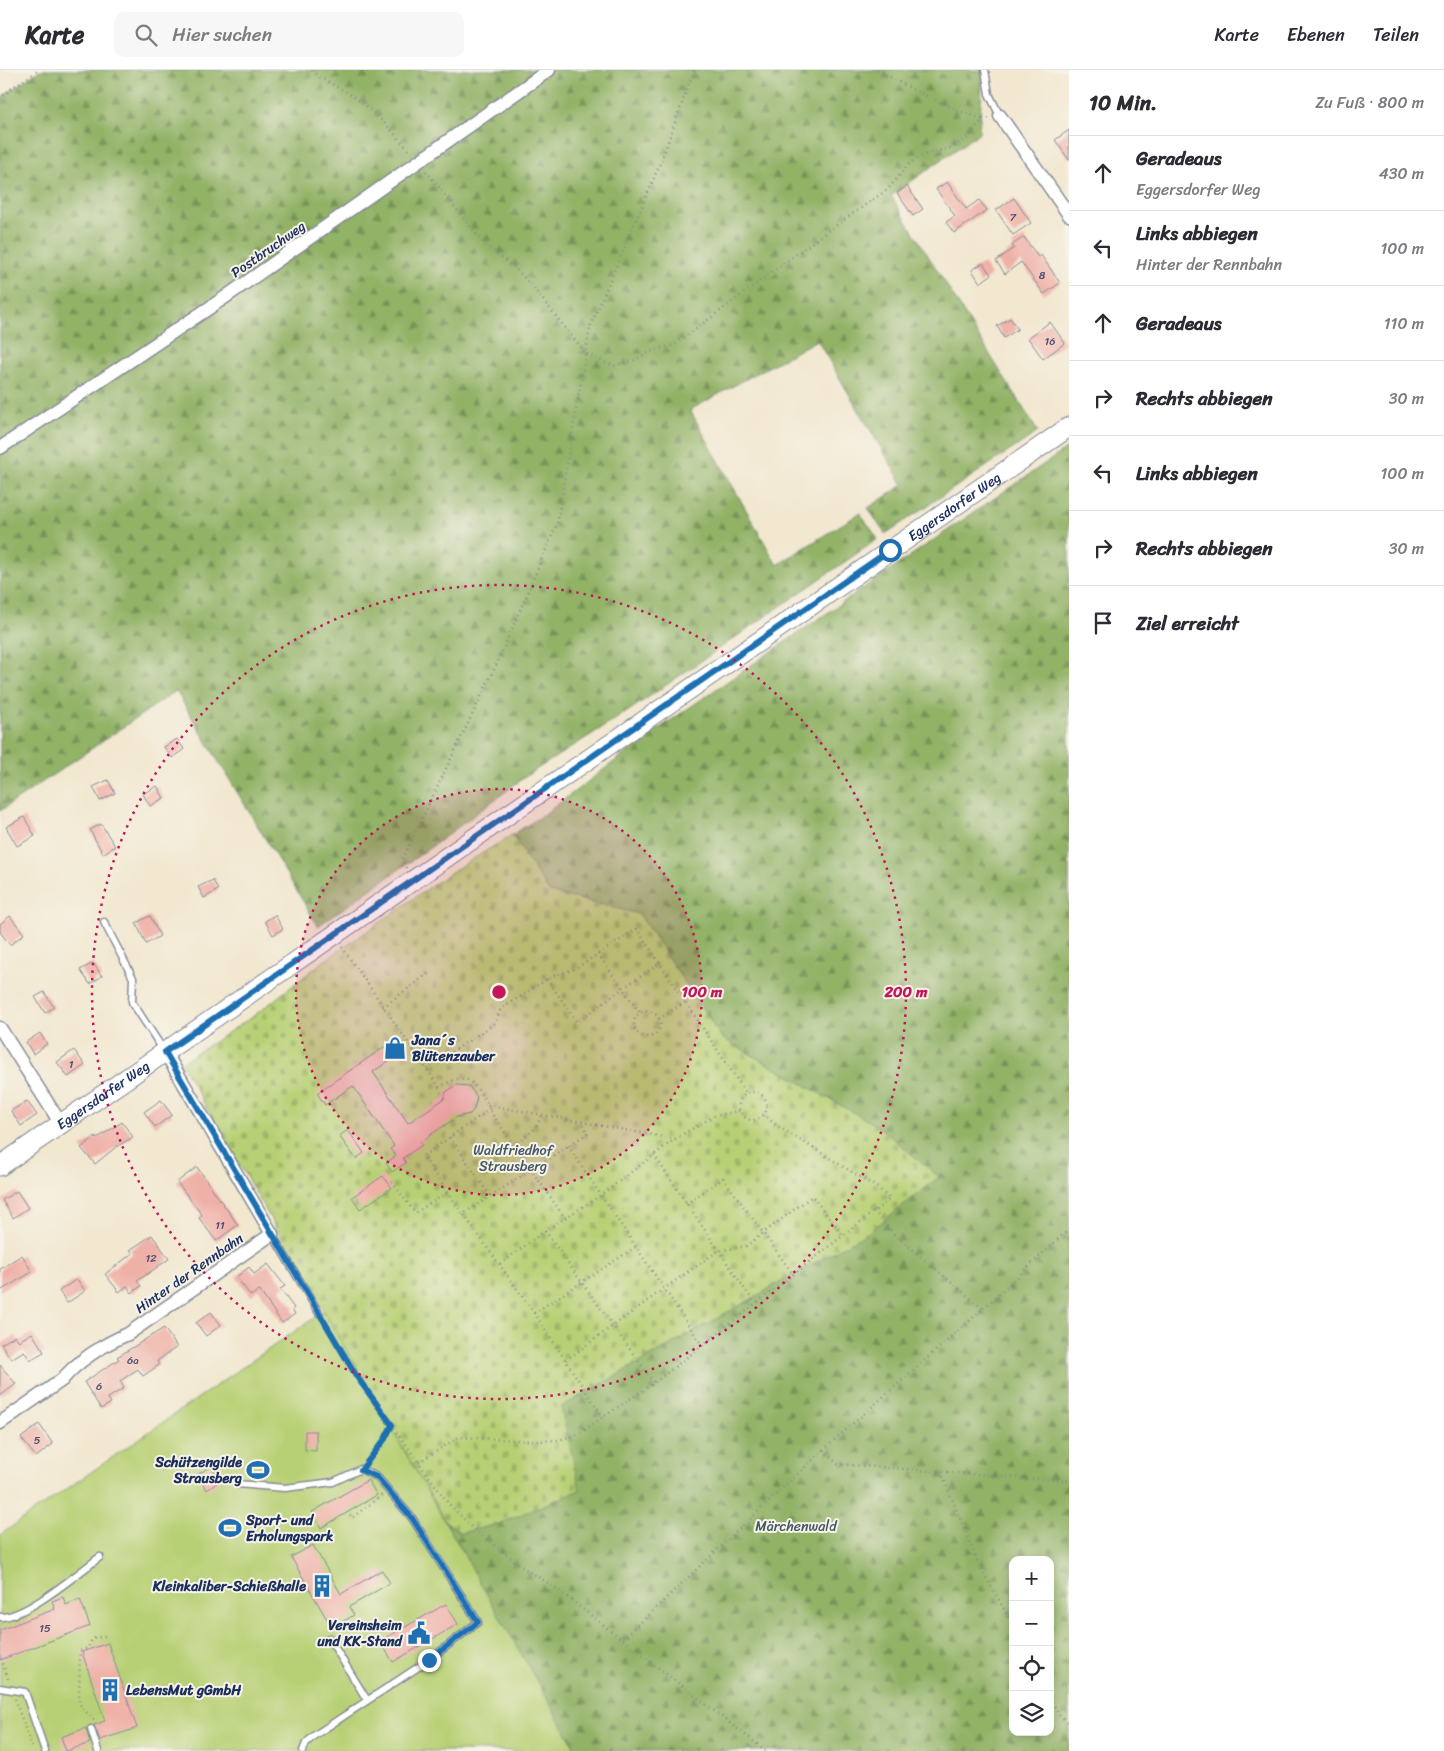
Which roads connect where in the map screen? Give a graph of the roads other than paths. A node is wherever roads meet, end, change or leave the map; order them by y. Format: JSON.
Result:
{"nodes":[{"id":1,"x":550,"y":70,"type":"edge"},
{"id":2,"x":985,"y":70,"type":"edge"},
{"id":3,"x":1000,"y":116,"type":"joint"},
{"id":4,"x":1069,"y":215,"type":"edge"},
{"id":5,"x":1069,"y":427,"type":"edge"},
{"id":6,"x":0,"y":448,"type":"edge"},
{"id":7,"x":104,"y":922,"type":"dead end"},
{"id":8,"x":0,"y":1028,"type":"edge"},
{"id":9,"x":165,"y":1052,"type":"junction"},
{"id":10,"x":61,"y":1124,"type":"junction"},
{"id":11,"x":0,"y":1166,"type":"edge"},
{"id":12,"x":272,"y":1234,"type":"junction"},
{"id":13,"x":319,"y":1313,"type":"road end"},
{"id":14,"x":0,"y":1423,"type":"edge"},
{"id":15,"x":237,"y":1484,"type":"dead end"},
{"id":16,"x":100,"y":1557,"type":"dead end"},
{"id":17,"x":0,"y":1617,"type":"edge"},
{"id":18,"x":329,"y":1638,"type":"dead end"},
{"id":19,"x":0,"y":1688,"type":"edge"},
{"id":20,"x":367,"y":1700,"type":"junction"},
{"id":21,"x":91,"y":1729,"type":"dead end"},
{"id":22,"x":98,"y":1748,"type":"edge"},
{"id":23,"x":45,"y":1751,"type":"edge"},
{"id":24,"x":303,"y":1751,"type":"edge"}],
"edges":[{"from":1,"to":6,"type":"street","name":"Postbruchweg"},
{"from":2,"to":3,"type":"lane"},
{"from":3,"to":4,"type":"street"},
{"from":5,"to":9,"type":"main road","name":"Eggersdorfer Weg"},
{"from":7,"to":9,"type":"lane"},
{"from":8,"to":10,"type":"street"},
{"from":9,"to":10,"type":"main road","name":"Eggersdorfer Weg"},
{"from":9,"to":12,"type":"street"},
{"from":10,"to":11,"type":"main road","name":"Eggersdorfer Weg"},
{"from":12,"to":13,"type":"lane"},
{"from":12,"to":14,"type":"street","name":"Hinter der Rennbahn"},
{"from":15,"to":20,"type":"lane"},
{"from":16,"to":17,"type":"lane"},
{"from":18,"to":20,"type":"lane"},
{"from":19,"to":23,"type":"lane"},
{"from":20,"to":24,"type":"lane"},
{"from":21,"to":22,"type":"lane"}]}
